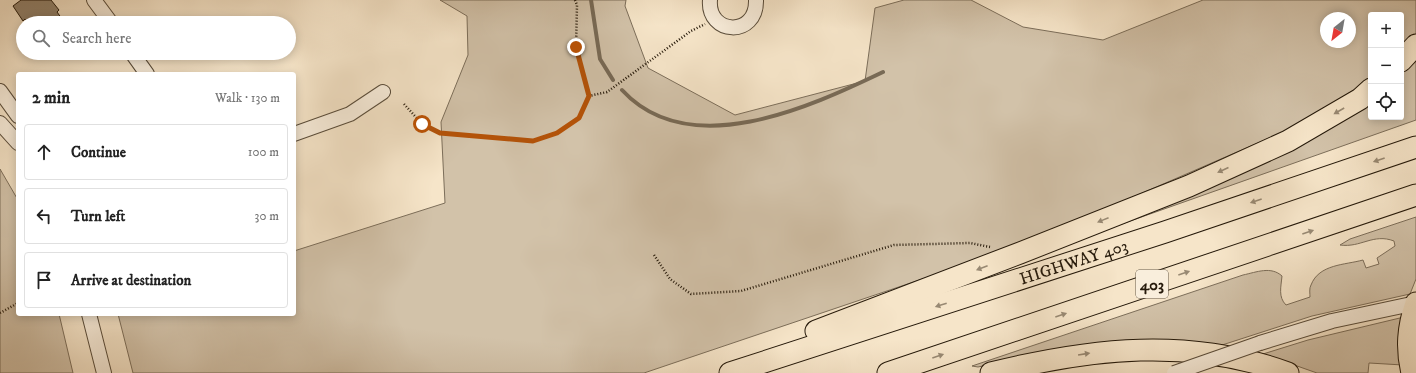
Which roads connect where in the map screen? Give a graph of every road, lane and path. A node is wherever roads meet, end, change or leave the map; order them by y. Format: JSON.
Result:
{"nodes":[{"id":1,"x":94,"y":0,"type":"edge"},
{"id":2,"x":575,"y":0,"type":"edge"},
{"id":3,"x":710,"y":0,"type":"edge"},
{"id":4,"x":756,"y":0,"type":"edge"},
{"id":5,"x":106,"y":16,"type":"edge"},
{"id":6,"x":714,"y":19,"type":"junction"},
{"id":7,"x":1416,"y":45,"type":"edge"},
{"id":8,"x":1404,"y":58,"type":"edge"},
{"id":9,"x":137,"y":60,"type":"edge"},
{"id":10,"x":146,"y":72,"type":"edge"},
{"id":11,"x":0,"y":91,"type":"edge"},
{"id":12,"x":383,"y":92,"type":"dead end"},
{"id":13,"x":1368,"y":92,"type":"edge"},
{"id":14,"x":589,"y":96,"type":"junction"},
{"id":15,"x":404,"y":104,"type":"dead end"},
{"id":16,"x":16,"y":113,"type":"edge"},
{"id":17,"x":0,"y":124,"type":"edge"},
{"id":18,"x":296,"y":133,"type":"edge"},
{"id":19,"x":16,"y":141,"type":"edge"},
{"id":20,"x":1416,"y":147,"type":"edge"},
{"id":21,"x":1416,"y":195,"type":"edge"},
{"id":22,"x":992,"y":247,"type":"dead end"},
{"id":23,"x":654,"y":255,"type":"dead end"},
{"id":24,"x":16,"y":304,"type":"edge"},
{"id":25,"x":1412,"y":304,"type":"edge"},
{"id":26,"x":0,"y":313,"type":"edge"},
{"id":27,"x":90,"y":316,"type":"edge"},
{"id":28,"x":783,"y":356,"type":"junction"},
{"id":29,"x":104,"y":373,"type":"edge"},
{"id":30,"x":730,"y":373,"type":"edge"},
{"id":31,"x":888,"y":373,"type":"edge"},
{"id":32,"x":991,"y":373,"type":"edge"},
{"id":33,"x":1174,"y":373,"type":"edge"},
{"id":34,"x":1288,"y":373,"type":"edge"},
{"id":35,"x":1412,"y":373,"type":"edge"}],
"edges":[{"from":1,"to":5,"type":"street"},
{"from":2,"to":14,"type":"path"},
{"from":3,"to":6,"type":"street"},
{"from":4,"to":6,"type":"street"},
{"from":6,"to":14,"type":"path"},
{"from":7,"to":8,"type":"highway"},
{"from":9,"to":10,"type":"street"},
{"from":11,"to":16,"type":"street"},
{"from":12,"to":18,"type":"street"},
{"from":13,"to":28,"type":"highway","one_way":true},
{"from":14,"to":15,"type":"path"},
{"from":17,"to":19,"type":"street"},
{"from":20,"to":28,"type":"highway","name":"HIGHWAY 403","one_way":true},
{"from":31,"to":21,"type":"highway","number":"403","one_way":true},
{"from":22,"to":23,"type":"path"},
{"from":24,"to":26,"type":"path"},
{"from":25,"to":33,"type":"street","bridge":true},
{"from":25,"to":35,"type":"highway"},
{"from":27,"to":29,"type":"street"},
{"from":28,"to":30,"type":"highway","name":"HIGHWAY 403"},
{"from":32,"to":34,"type":"highway","one_way":true}]}
